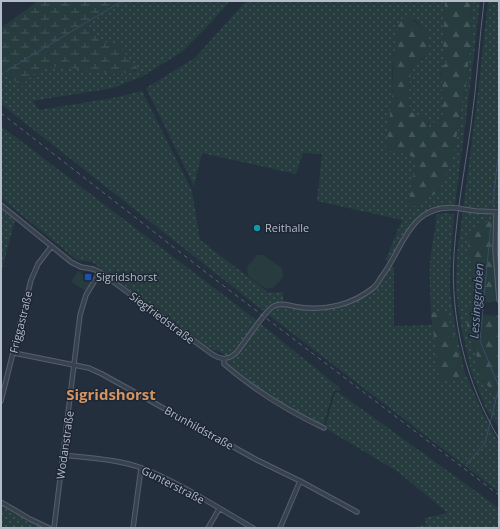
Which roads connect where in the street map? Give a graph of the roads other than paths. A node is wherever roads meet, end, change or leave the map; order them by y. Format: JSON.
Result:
{"nodes":[{"id":1,"x":1,"y":205,"type":"edge"},
{"id":2,"x":498,"y":212,"type":"edge"},
{"id":3,"x":51,"y":247,"type":"junction"},
{"id":4,"x":100,"y":272,"type":"junction"},
{"id":5,"x":499,"y":300,"type":"edge"},
{"id":6,"x":14,"y":353,"type":"junction"},
{"id":7,"x":224,"y":359,"type":"junction"},
{"id":8,"x":75,"y":365,"type":"junction"},
{"id":9,"x":1,"y":401,"type":"edge"},
{"id":10,"x":324,"y":428,"type":"dead end"},
{"id":11,"x":63,"y":455,"type":"junction"},
{"id":12,"x":141,"y":468,"type":"junction"},
{"id":13,"x":300,"y":481,"type":"junction"},
{"id":14,"x":1,"y":502,"type":"edge"},
{"id":15,"x":219,"y":509,"type":"junction"},
{"id":16,"x":357,"y":512,"type":"dead end"},
{"id":17,"x":50,"y":528,"type":"edge"},
{"id":18,"x":54,"y":528,"type":"edge"},
{"id":19,"x":133,"y":528,"type":"edge"},
{"id":20,"x":208,"y":528,"type":"edge"},
{"id":21,"x":253,"y":528,"type":"edge"},
{"id":22,"x":280,"y":528,"type":"edge"}],
"edges":[{"from":1,"to":3,"type":"street","name":"Siegfriedstraße"},
{"from":2,"to":5,"type":"street"},
{"from":2,"to":7,"type":"street","bridge":true},
{"from":3,"to":4,"type":"street","name":"Siegfriedstraße"},
{"from":3,"to":6,"type":"street","name":"Friggastraße"},
{"from":4,"to":7,"type":"street","name":"Siegfriedstraße"},
{"from":4,"to":8,"type":"street","name":"Wodanstraße"},
{"from":6,"to":8,"type":"street","name":"Brunhildstraße"},
{"from":6,"to":9,"type":"street","name":"Friggastraße"},
{"from":7,"to":10,"type":"street","name":"Siegfriedstraße"},
{"from":8,"to":11,"type":"street","name":"Wodanstraße"},
{"from":8,"to":13,"type":"street","name":"Brunhildstraße"},
{"from":11,"to":12,"type":"street","name":"Gunterstraße"},
{"from":11,"to":18,"type":"street","name":"Wodanstraße"},
{"from":12,"to":15,"type":"street","name":"Gunterstraße"},
{"from":12,"to":19,"type":"street"},
{"from":13,"to":16,"type":"street","name":"Brunhildstraße"},
{"from":13,"to":22,"type":"street"},
{"from":14,"to":17,"type":"street"},
{"from":15,"to":20,"type":"street"},
{"from":15,"to":21,"type":"street","name":"Gunterstraße"}]}
